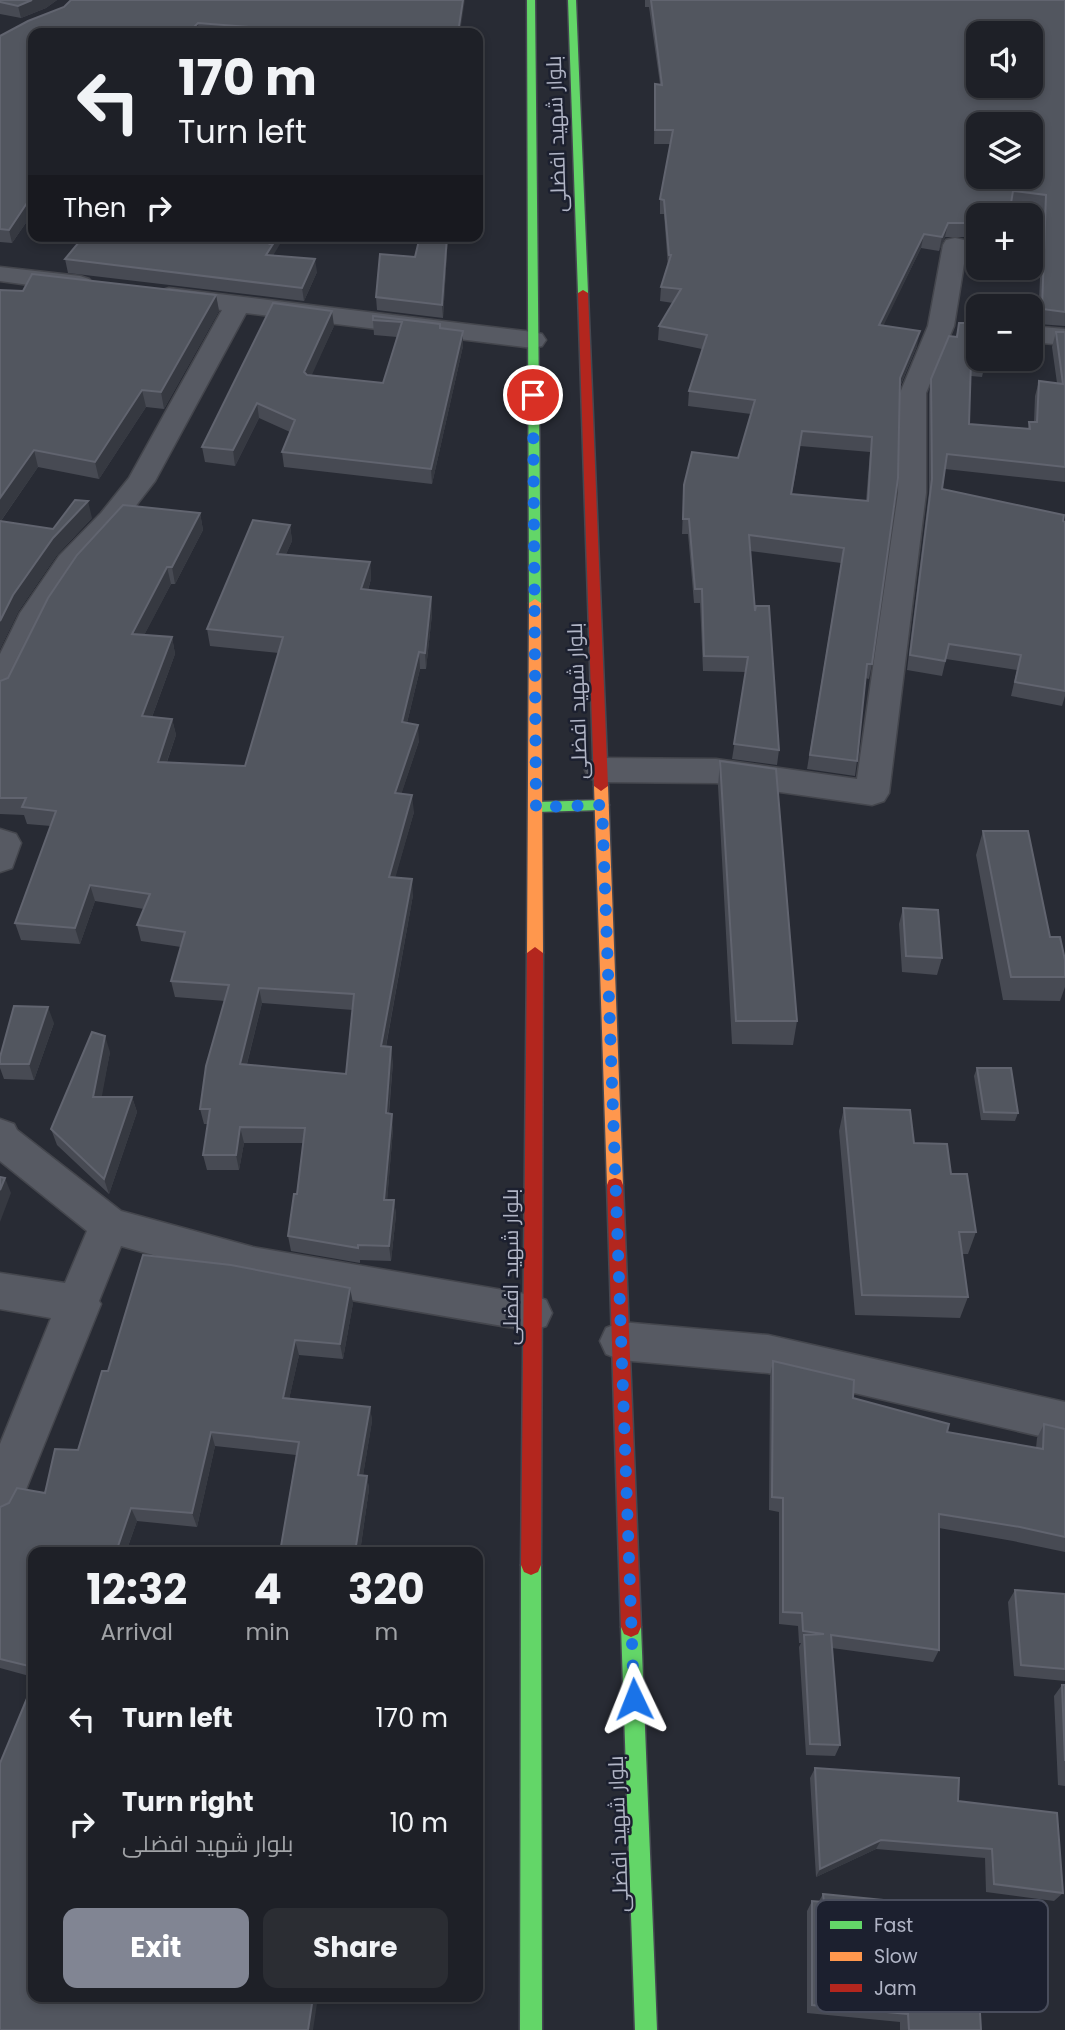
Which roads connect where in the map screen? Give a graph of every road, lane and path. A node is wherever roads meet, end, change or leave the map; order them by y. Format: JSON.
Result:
{"nodes":[{"id":1,"x":531,"y":0,"type":"edge"},
{"id":2,"x":572,"y":0,"type":"edge"},
{"id":3,"x":553,"y":44,"type":"junction"},
{"id":4,"x":955,"y":245,"type":"dead end"},
{"id":5,"x":0,"y":274,"type":"edge"},
{"id":6,"x":106,"y":288,"type":"edge"},
{"id":7,"x":146,"y":293,"type":"edge"},
{"id":8,"x":239,"y":305,"type":"junction"},
{"id":9,"x":1043,"y":335,"type":"edge"},
{"id":10,"x":1065,"y":337,"type":"edge"},
{"id":11,"x":533,"y":340,"type":"junction"},
{"id":12,"x":0,"y":686,"type":"edge"},
{"id":13,"x":601,"y":770,"type":"junction"},
{"id":14,"x":602,"y":805,"type":"junction"},
{"id":15,"x":536,"y":807,"type":"junction"},
{"id":16,"x":0,"y":841,"type":"edge"},
{"id":17,"x":0,"y":859,"type":"edge"},
{"id":18,"x":0,"y":1135,"type":"edge"},
{"id":19,"x":109,"y":1226,"type":"junction"},
{"id":20,"x":0,"y":1291,"type":"edge"},
{"id":21,"x":80,"y":1304,"type":"junction"},
{"id":22,"x":530,"y":1312,"type":"junction"},
{"id":23,"x":621,"y":1341,"type":"junction"},
{"id":24,"x":1065,"y":1422,"type":"edge"},
{"id":25,"x":0,"y":1499,"type":"edge"},
{"id":26,"x":531,"y":2030,"type":"edge"},
{"id":27,"x":646,"y":2030,"type":"edge"}],
"edges":[{"from":1,"to":3,"type":"main road","name":"بلوار شهید افضلی"},
{"from":2,"to":3,"type":"main road","name":"بلوار شهید افضلی"},
{"from":3,"to":11,"type":"main road","name":"بلوار شهید افضلی"},
{"from":3,"to":13,"type":"main road","name":"بلوار شهید افضلی"},
{"from":4,"to":13,"type":"street"},
{"from":5,"to":6,"type":"street"},
{"from":7,"to":8,"type":"street"},
{"from":8,"to":11,"type":"street"},
{"from":8,"to":12,"type":"street"},
{"from":9,"to":10,"type":"street"},
{"from":11,"to":15,"type":"main road","name":"بلوار شهید افضلی"},
{"from":13,"to":14,"type":"main road","name":"بلوار شهید افضلی"},
{"from":14,"to":15,"type":"main road"},
{"from":14,"to":23,"type":"main road","name":"بلوار شهید افضلی"},
{"from":15,"to":22,"type":"main road","name":"بلوار شهید افضلی"},
{"from":16,"to":17,"type":"street"},
{"from":18,"to":19,"type":"street"},
{"from":19,"to":21,"type":"street"},
{"from":19,"to":22,"type":"street"},
{"from":20,"to":21,"type":"street"},
{"from":21,"to":25,"type":"street"},
{"from":22,"to":26,"type":"main road","name":"بلوار شهید افضلی"},
{"from":23,"to":24,"type":"street"},
{"from":23,"to":27,"type":"main road","name":"بلوار شهید افضلی"}]}
